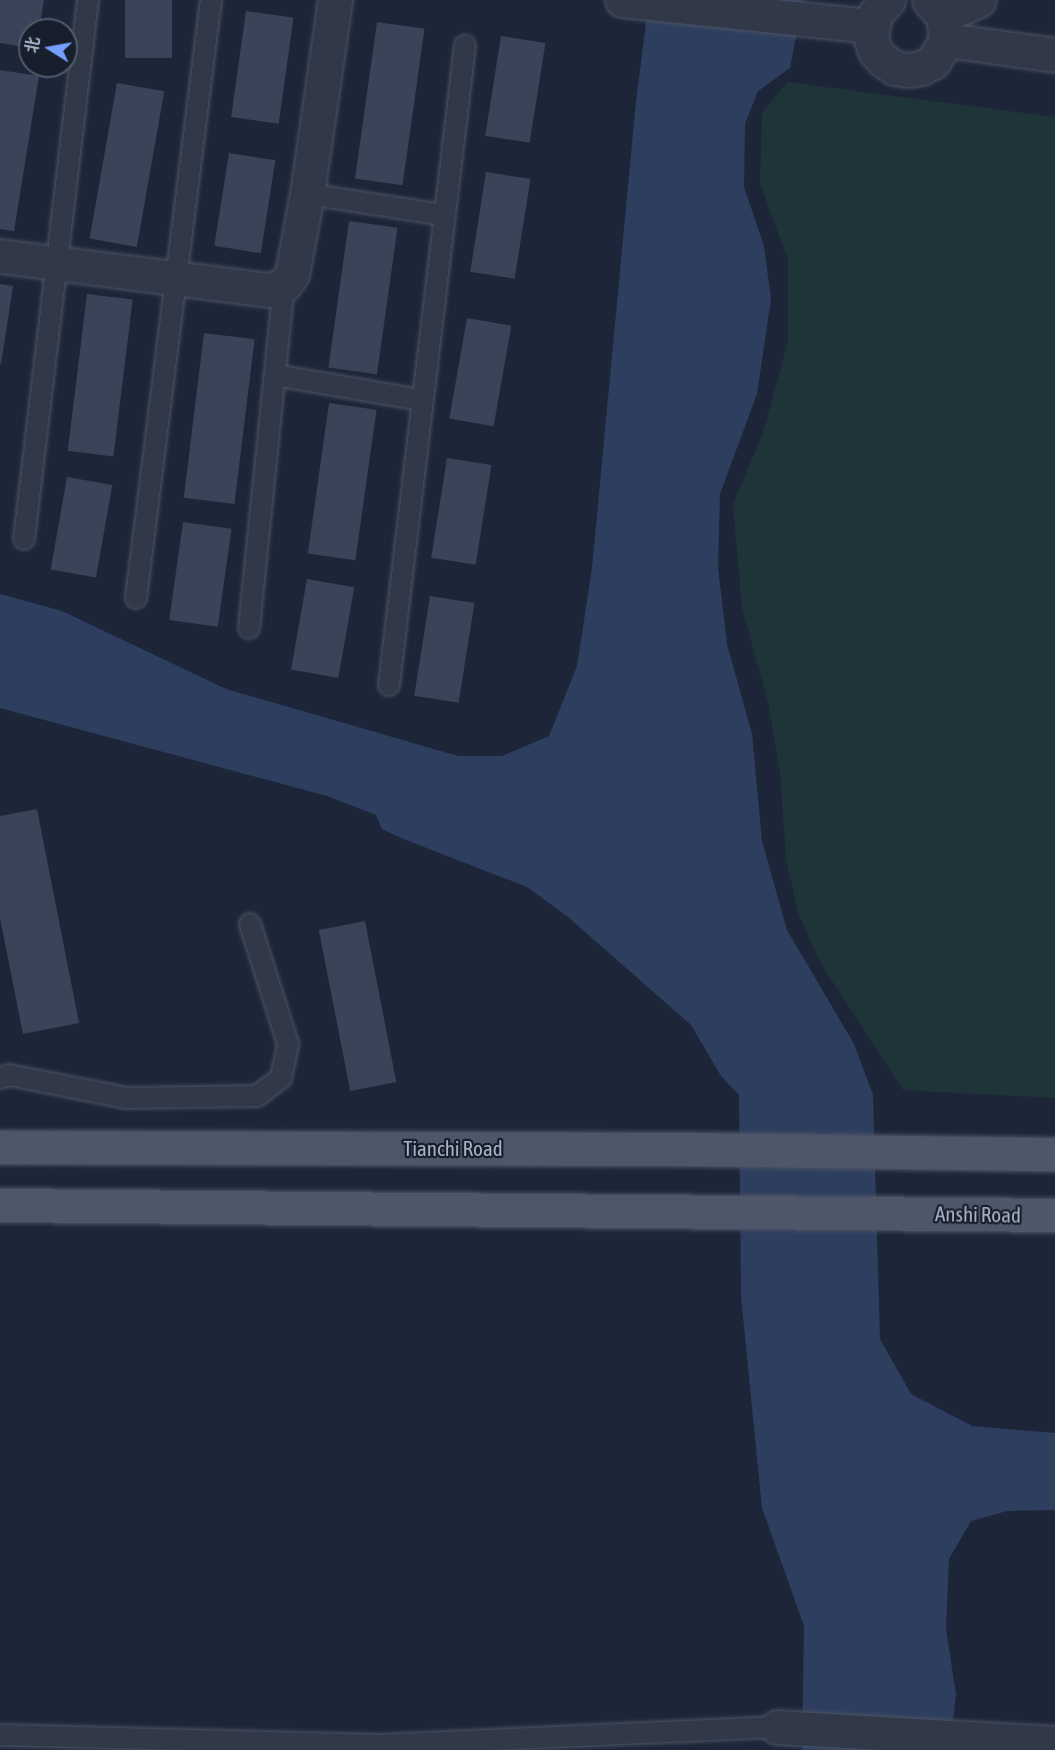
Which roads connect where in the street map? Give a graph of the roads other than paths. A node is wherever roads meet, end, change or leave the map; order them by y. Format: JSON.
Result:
{"nodes":[{"id":1,"x":88,"y":0,"type":"edge"},
{"id":2,"x":211,"y":0,"type":"edge"},
{"id":3,"x":335,"y":0,"type":"edge"},
{"id":4,"x":622,"y":0,"type":"edge"},
{"id":5,"x":979,"y":0,"type":"edge"},
{"id":6,"x":880,"y":13,"type":"edge"},
{"id":7,"x":939,"y":19,"type":"edge"},
{"id":8,"x":465,"y":46,"type":"dead end"},
{"id":9,"x":1055,"y":55,"type":"edge"},
{"id":10,"x":307,"y":194,"type":"junction"},
{"id":11,"x":444,"y":215,"type":"junction"},
{"id":12,"x":0,"y":256,"type":"edge"},
{"id":13,"x":56,"y":263,"type":"junction"},
{"id":14,"x":177,"y":278,"type":"junction"},
{"id":15,"x":284,"y":285,"type":"junction"},
{"id":16,"x":275,"y":375,"type":"junction"},
{"id":17,"x":422,"y":400,"type":"junction"},
{"id":18,"x":24,"y":540,"type":"dead end"},
{"id":19,"x":136,"y":598,"type":"dead end"},
{"id":20,"x":249,"y":628,"type":"dead end"},
{"id":21,"x":389,"y":685,"type":"dead end"},
{"id":22,"x":250,"y":924,"type":"dead end"},
{"id":23,"x":0,"y":1077,"type":"edge"},
{"id":24,"x":0,"y":1147,"type":"edge"},
{"id":25,"x":1055,"y":1154,"type":"edge"},
{"id":26,"x":0,"y":1205,"type":"edge"},
{"id":27,"x":1055,"y":1215,"type":"edge"},
{"id":28,"x":777,"y":1727,"type":"joint"},
{"id":29,"x":0,"y":1735,"type":"edge"},
{"id":30,"x":1055,"y":1743,"type":"edge"},
{"id":31,"x":302,"y":1746,"type":"edge"}],
"edges":[{"from":1,"to":13,"type":"lane"},
{"from":2,"to":14,"type":"lane"},
{"from":3,"to":10,"type":"street"},
{"from":4,"to":6,"type":"street"},
{"from":5,"to":7,"type":"street"},
{"from":6,"to":7,"type":"street"},
{"from":7,"to":9,"type":"street"},
{"from":8,"to":11,"type":"lane"},
{"from":10,"to":11,"type":"lane"},
{"from":10,"to":15,"type":"street"},
{"from":11,"to":17,"type":"lane"},
{"from":12,"to":13,"type":"street"},
{"from":13,"to":14,"type":"street"},
{"from":13,"to":18,"type":"lane"},
{"from":14,"to":15,"type":"street"},
{"from":14,"to":19,"type":"lane"},
{"from":15,"to":16,"type":"lane"},
{"from":16,"to":17,"type":"lane"},
{"from":16,"to":20,"type":"lane"},
{"from":17,"to":21,"type":"lane"},
{"from":22,"to":23,"type":"lane"},
{"from":24,"to":25,"type":"main road","name":"Tianchi Road"},
{"from":26,"to":27,"type":"main road","name":"Anshi Road"},
{"from":28,"to":30,"type":"street"},
{"from":28,"to":31,"type":"lane"},
{"from":29,"to":31,"type":"lane"}]}
